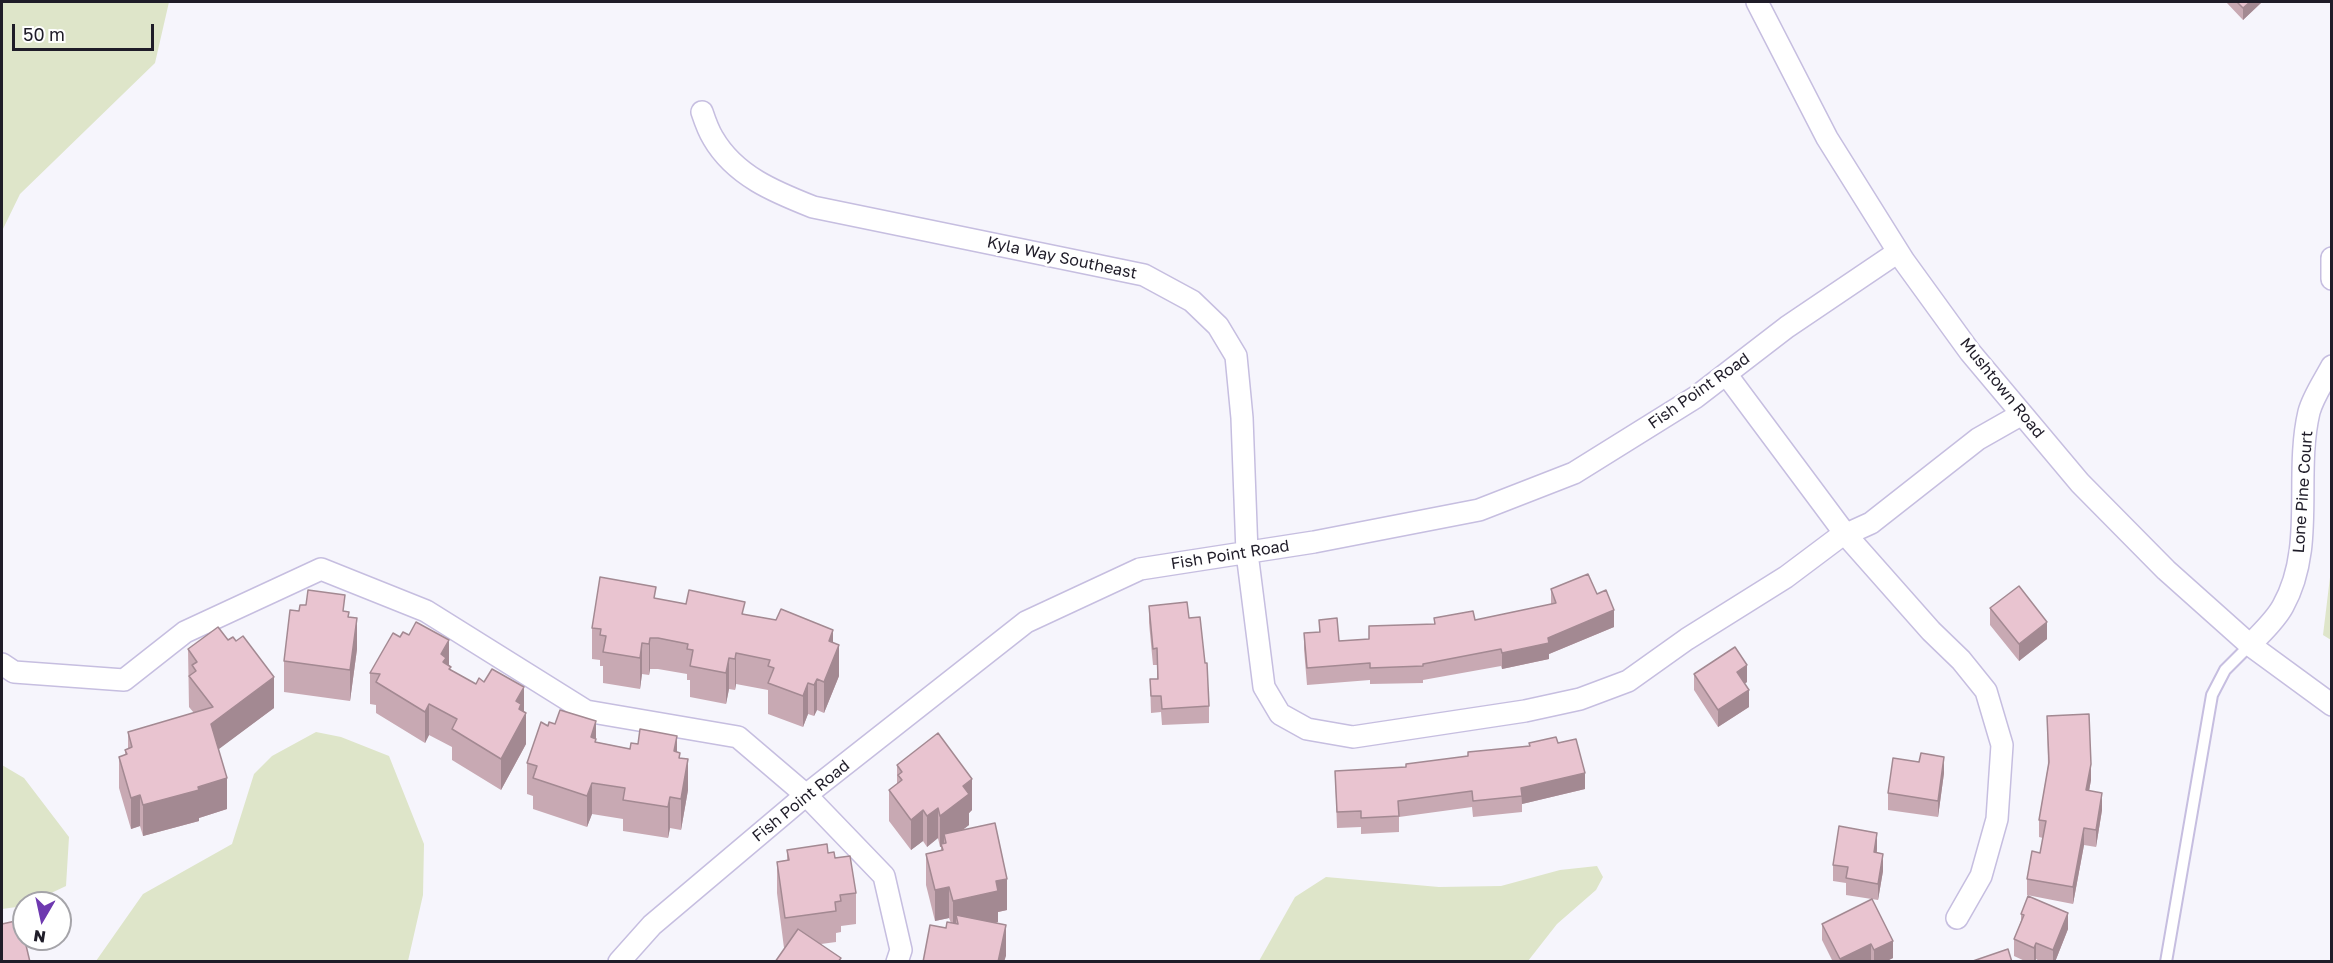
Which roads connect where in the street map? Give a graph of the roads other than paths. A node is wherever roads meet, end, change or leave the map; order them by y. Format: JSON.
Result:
{"nodes":[{"id":1,"x":1757,"y":2,"type":"edge"},
{"id":2,"x":702,"y":112,"type":"dead end"},
{"id":3,"x":1898,"y":252,"type":"junction"},
{"id":4,"x":2331,"y":258,"type":"edge"},
{"id":5,"x":2331,"y":279,"type":"edge"},
{"id":6,"x":2331,"y":366,"type":"edge"},
{"id":7,"x":1726,"y":374,"type":"junction"},
{"id":8,"x":2022,"y":414,"type":"junction"},
{"id":9,"x":1846,"y":535,"type":"junction"},
{"id":10,"x":1247,"y":553,"type":"junction"},
{"id":11,"x":2250,"y":645,"type":"junction"},
{"id":12,"x":2,"y":664,"type":"edge"},
{"id":13,"x":2331,"y":705,"type":"edge"},
{"id":14,"x":806,"y":795,"type":"junction"},
{"id":15,"x":1957,"y":918,"type":"dead end"},
{"id":16,"x":619,"y":962,"type":"edge"},
{"id":17,"x":897,"y":962,"type":"edge"},
{"id":18,"x":2166,"y":962,"type":"edge"}],
"edges":[{"from":1,"to":3,"type":"street","name":"Mushtown Road"},
{"from":2,"to":10,"type":"street","name":"Kyla Way Southeast"},
{"from":3,"to":7,"type":"street","name":"Fish Point Road"},
{"from":3,"to":8,"type":"street","name":"Mushtown Road"},
{"from":4,"to":5,"type":"street"},
{"from":6,"to":11,"type":"street","name":"Lone Pine Court"},
{"from":7,"to":9,"type":"street"},
{"from":7,"to":10,"type":"street","name":"Fish Point Road"},
{"from":8,"to":9,"type":"street","name":"Kyla Way Southeast"},
{"from":8,"to":11,"type":"street","name":"Mushtown Road"},
{"from":9,"to":10,"type":"street","name":"Kyla Way Southeast"},
{"from":9,"to":15,"type":"street"},
{"from":10,"to":14,"type":"street","name":"Fish Point Road"},
{"from":11,"to":13,"type":"street","name":"Mushtown Road"},
{"from":11,"to":18,"type":"lane"},
{"from":12,"to":14,"type":"street"},
{"from":14,"to":16,"type":"street","name":"Fish Point Road"},
{"from":14,"to":17,"type":"street"}]}
